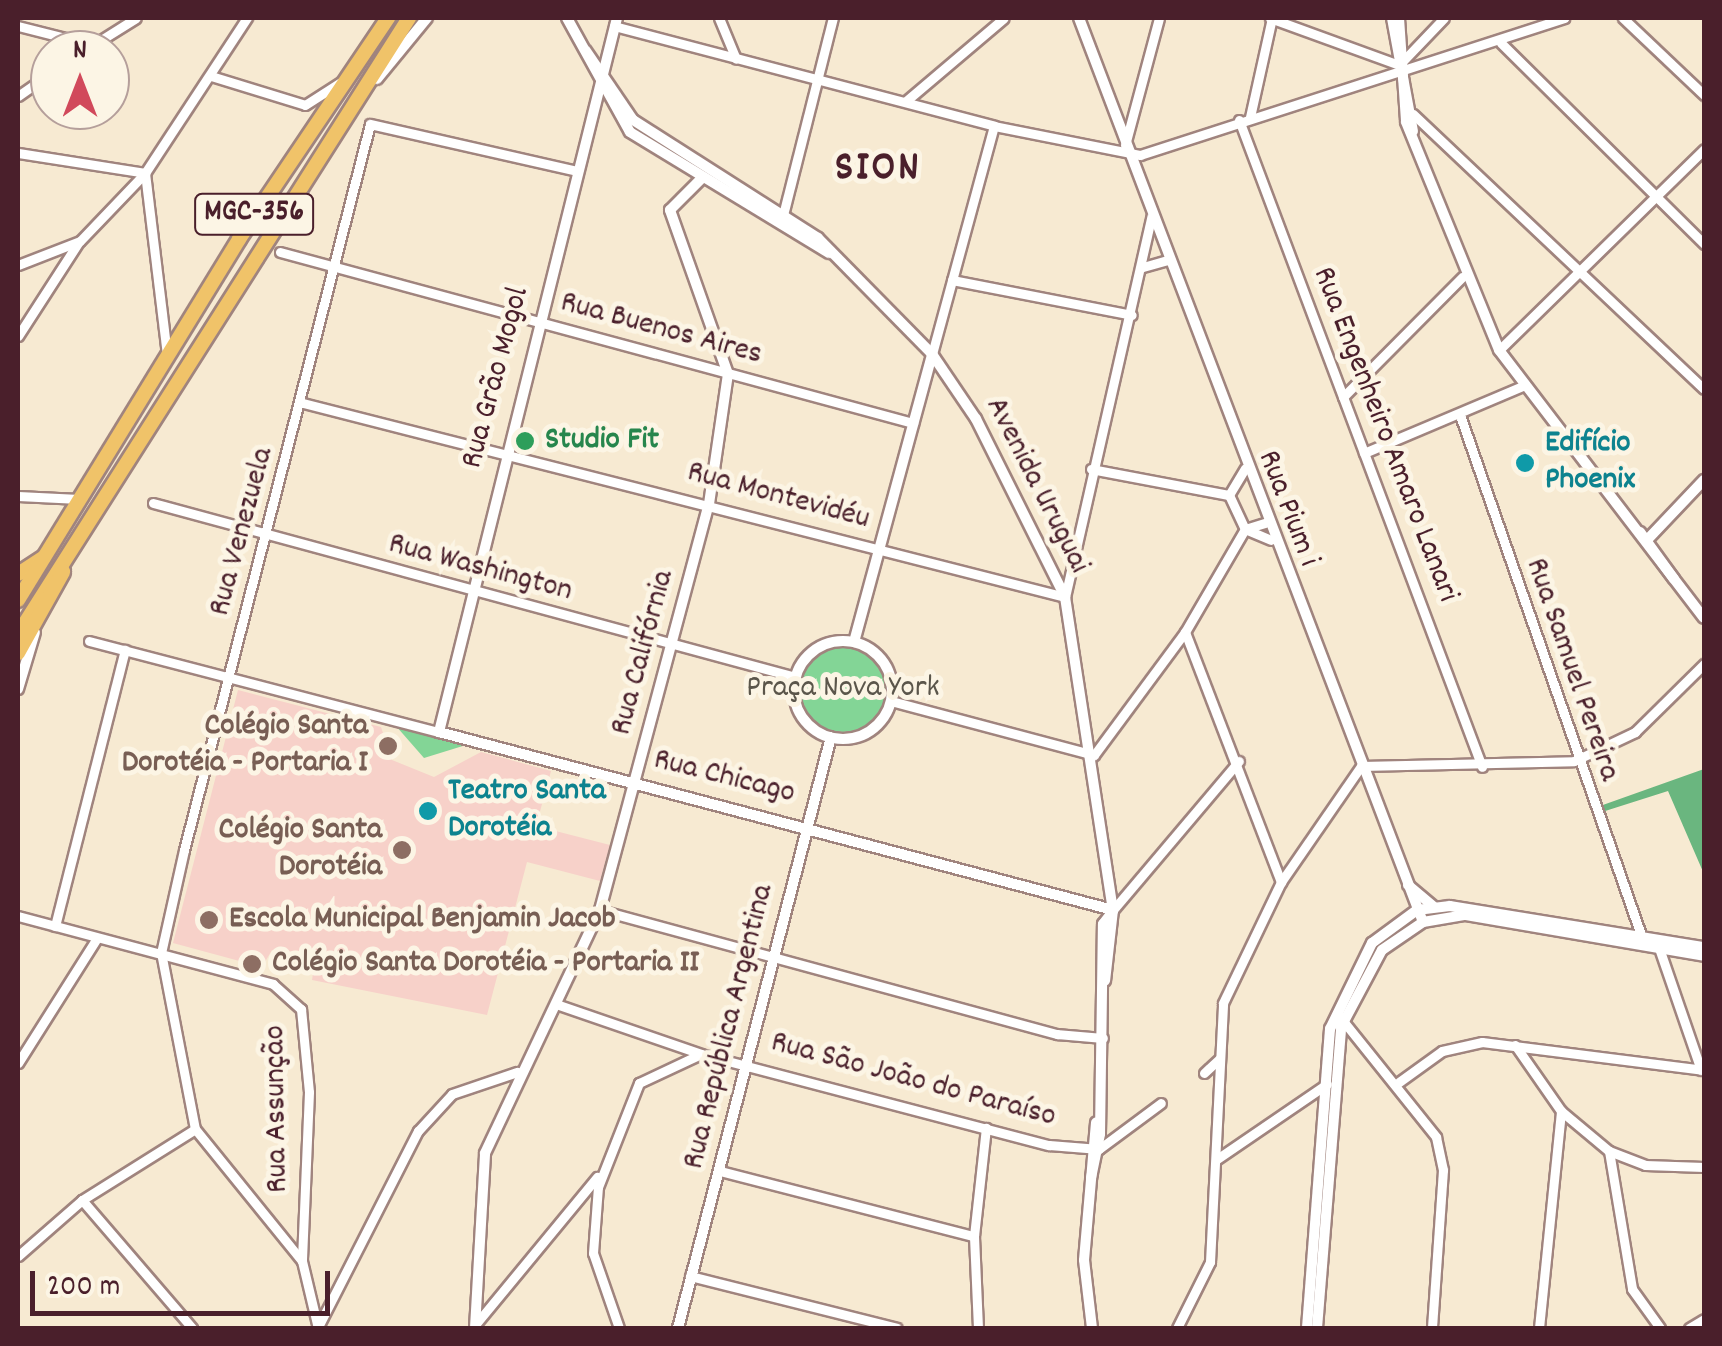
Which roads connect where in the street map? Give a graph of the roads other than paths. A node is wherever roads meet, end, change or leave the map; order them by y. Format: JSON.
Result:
{"nodes":[{"id":1,"x":247,"y":18,"type":"edge"},
{"id":2,"x":380,"y":18,"type":"edge"},
{"id":3,"x":388,"y":18,"type":"edge"},
{"id":4,"x":408,"y":18,"type":"edge"},
{"id":5,"x":426,"y":18,"type":"edge"},
{"id":6,"x":567,"y":18,"type":"edge"},
{"id":7,"x":719,"y":18,"type":"edge"},
{"id":8,"x":832,"y":18,"type":"edge"},
{"id":9,"x":1004,"y":18,"type":"edge"},
{"id":10,"x":1079,"y":18,"type":"edge"},
{"id":11,"x":1159,"y":18,"type":"edge"},
{"id":12,"x":1272,"y":18,"type":"edge"},
{"id":13,"x":1395,"y":18,"type":"edge"},
{"id":14,"x":1444,"y":18,"type":"edge"},
{"id":15,"x":1564,"y":18,"type":"edge"},
{"id":16,"x":1623,"y":18,"type":"edge"},
{"id":17,"x":616,"y":22,"type":"edge"},
{"id":18,"x":611,"y":39,"type":"junction"},
{"id":19,"x":1501,"y":42,"type":"junction"},
{"id":20,"x":363,"y":52,"type":"junction"},
{"id":21,"x":590,"y":52,"type":"junction"},
{"id":22,"x":736,"y":58,"type":"junction"},
{"id":23,"x":1399,"y":65,"type":"junction"},
{"id":24,"x":604,"y":70,"type":"junction"},
{"id":25,"x":211,"y":76,"type":"junction"},
{"id":26,"x":817,"y":77,"type":"junction"},
{"id":27,"x":346,"y":78,"type":"junction"},
{"id":28,"x":599,"y":88,"type":"junction"},
{"id":29,"x":1704,"y":95,"type":"edge"},
{"id":30,"x":906,"y":101,"type":"junction"},
{"id":31,"x":354,"y":104,"type":"junction"},
{"id":32,"x":1413,"y":114,"type":"junction"},
{"id":33,"x":1250,"y":117,"type":"junction"},
{"id":34,"x":1239,"y":120,"type":"junction"},
{"id":35,"x":994,"y":126,"type":"junction"},
{"id":36,"x":1434,"y":131,"type":"junction"},
{"id":37,"x":1413,"y":133,"type":"junction"},
{"id":38,"x":1124,"y":134,"type":"junction"},
{"id":39,"x":1704,"y":149,"type":"edge"},
{"id":40,"x":1124,"y":151,"type":"junction"},
{"id":41,"x":680,"y":152,"type":"junction"},
{"id":42,"x":18,"y":153,"type":"edge"},
{"id":43,"x":684,"y":168,"type":"junction"},
{"id":44,"x":577,"y":171,"type":"junction"},
{"id":45,"x":145,"y":173,"type":"junction"},
{"id":46,"x":701,"y":179,"type":"junction"},
{"id":47,"x":684,"y":188,"type":"junction"},
{"id":48,"x":1656,"y":198,"type":"junction"},
{"id":49,"x":783,"y":215,"type":"junction"},
{"id":50,"x":1151,"y":216,"type":"junction"},
{"id":51,"x":80,"y":241,"type":"junction"},
{"id":52,"x":1704,"y":244,"type":"edge"},
{"id":53,"x":280,"y":252,"type":"dead end"},
{"id":54,"x":830,"y":253,"type":"junction"},
{"id":55,"x":1168,"y":260,"type":"junction"},
{"id":56,"x":18,"y":265,"type":"edge"},
{"id":57,"x":335,"y":269,"type":"junction"},
{"id":58,"x":1141,"y":269,"type":"junction"},
{"id":59,"x":1582,"y":271,"type":"junction"},
{"id":60,"x":1462,"y":278,"type":"junction"},
{"id":61,"x":952,"y":280,"type":"junction"},
{"id":62,"x":1132,"y":316,"type":"junction"},
{"id":63,"x":538,"y":322,"type":"junction"},
{"id":64,"x":18,"y":336,"type":"edge"},
{"id":65,"x":1499,"y":350,"type":"junction"},
{"id":66,"x":166,"y":354,"type":"junction"},
{"id":67,"x":932,"y":354,"type":"junction"},
{"id":68,"x":728,"y":374,"type":"junction"},
{"id":69,"x":1526,"y":386,"type":"junction"},
{"id":70,"x":1704,"y":389,"type":"edge"},
{"id":71,"x":1343,"y":397,"type":"junction"},
{"id":72,"x":303,"y":403,"type":"junction"},
{"id":73,"x":1461,"y":418,"type":"junction"},
{"id":74,"x":913,"y":423,"type":"junction"},
{"id":75,"x":1364,"y":453,"type":"junction"},
{"id":76,"x":503,"y":454,"type":"junction"},
{"id":77,"x":1244,"y":468,"type":"junction"},
{"id":78,"x":1091,"y":469,"type":"junction"},
{"id":79,"x":1704,"y":480,"type":"edge"},
{"id":80,"x":1228,"y":495,"type":"junction"},
{"id":81,"x":18,"y":496,"type":"edge"},
{"id":82,"x":80,"y":500,"type":"junction"},
{"id":83,"x":1610,"y":500,"type":"junction"},
{"id":84,"x":153,"y":503,"type":"dead end"},
{"id":85,"x":709,"y":504,"type":"junction"},
{"id":86,"x":1265,"y":523,"type":"junction"},
{"id":87,"x":1245,"y":529,"type":"junction"},
{"id":88,"x":268,"y":538,"type":"junction"},
{"id":89,"x":1271,"y":540,"type":"junction"},
{"id":90,"x":1647,"y":540,"type":"junction"},
{"id":91,"x":880,"y":550,"type":"junction"},
{"id":92,"x":48,"y":554,"type":"junction"},
{"id":93,"x":68,"y":554,"type":"junction"},
{"id":94,"x":18,"y":574,"type":"edge"},
{"id":95,"x":1674,"y":580,"type":"junction"},
{"id":96,"x":467,"y":593,"type":"junction"},
{"id":97,"x":19,"y":595,"type":"edge"},
{"id":98,"x":1065,"y":597,"type":"junction"},
{"id":99,"x":38,"y":604,"type":"junction"},
{"id":100,"x":1704,"y":618,"type":"edge"},
{"id":101,"x":37,"y":623,"type":"junction"},
{"id":102,"x":1185,"y":632,"type":"junction"},
{"id":103,"x":18,"y":634,"type":"edge"},
{"id":104,"x":88,"y":641,"type":"dead end"},
{"id":105,"x":854,"y":642,"type":"junction"},
{"id":106,"x":672,"y":644,"type":"junction"},
{"id":107,"x":125,"y":650,"type":"junction"},
{"id":108,"x":18,"y":653,"type":"edge"},
{"id":109,"x":1704,"y":664,"type":"edge"},
{"id":110,"x":230,"y":676,"type":"junction"},
{"id":111,"x":796,"y":677,"type":"junction"},
{"id":112,"x":18,"y":689,"type":"edge"},
{"id":113,"x":891,"y":701,"type":"junction"},
{"id":114,"x":439,"y":732,"type":"junction"},
{"id":115,"x":831,"y":737,"type":"junction"},
{"id":116,"x":1094,"y":755,"type":"junction"},
{"id":117,"x":1239,"y":761,"type":"junction"},
{"id":118,"x":1574,"y":761,"type":"junction"},
{"id":119,"x":1362,"y":766,"type":"junction"},
{"id":120,"x":1482,"y":767,"type":"junction"},
{"id":121,"x":636,"y":782,"type":"junction"},
{"id":122,"x":806,"y":824,"type":"junction"},
{"id":123,"x":1281,"y":882,"type":"junction"},
{"id":124,"x":1407,"y":884,"type":"junction"},
{"id":125,"x":1433,"y":906,"type":"junction"},
{"id":126,"x":600,"y":910,"type":"junction"},
{"id":127,"x":1113,"y":910,"type":"junction"},
{"id":128,"x":1418,"y":910,"type":"junction"},
{"id":129,"x":18,"y":916,"type":"edge"},
{"id":130,"x":1423,"y":922,"type":"junction"},
{"id":131,"x":55,"y":926,"type":"junction"},
{"id":132,"x":1640,"y":935,"type":"junction"},
{"id":133,"x":97,"y":938,"type":"junction"},
{"id":134,"x":1704,"y":947,"type":"edge"},
{"id":135,"x":1658,"y":948,"type":"junction"},
{"id":136,"x":161,"y":953,"type":"junction"},
{"id":137,"x":1704,"y":956,"type":"edge"},
{"id":138,"x":772,"y":958,"type":"junction"},
{"id":139,"x":556,"y":1004,"type":"junction"},
{"id":140,"x":1338,"y":1016,"type":"junction"},
{"id":141,"x":1103,"y":1038,"type":"junction"},
{"id":142,"x":1514,"y":1044,"type":"junction"},
{"id":143,"x":701,"y":1054,"type":"junction"},
{"id":144,"x":1219,"y":1059,"type":"junction"},
{"id":145,"x":18,"y":1063,"type":"edge"},
{"id":146,"x":748,"y":1063,"type":"junction"},
{"id":147,"x":1703,"y":1070,"type":"edge"},
{"id":148,"x":517,"y":1072,"type":"junction"},
{"id":149,"x":1204,"y":1073,"type":"dead end"},
{"id":150,"x":1400,"y":1082,"type":"junction"},
{"id":151,"x":1326,"y":1084,"type":"junction"},
{"id":152,"x":1161,"y":1102,"type":"dead end"},
{"id":153,"x":1334,"y":1107,"type":"junction"},
{"id":154,"x":1560,"y":1111,"type":"junction"},
{"id":155,"x":986,"y":1128,"type":"junction"},
{"id":156,"x":194,"y":1129,"type":"junction"},
{"id":157,"x":1093,"y":1149,"type":"junction"},
{"id":158,"x":1608,"y":1151,"type":"junction"},
{"id":159,"x":1217,"y":1159,"type":"junction"},
{"id":160,"x":1704,"y":1167,"type":"edge"},
{"id":161,"x":606,"y":1168,"type":"junction"},
{"id":162,"x":720,"y":1171,"type":"junction"},
{"id":163,"x":82,"y":1200,"type":"junction"},
{"id":164,"x":974,"y":1236,"type":"junction"},
{"id":165,"x":18,"y":1256,"type":"edge"},
{"id":166,"x":302,"y":1261,"type":"junction"},
{"id":167,"x":690,"y":1276,"type":"junction"},
{"id":168,"x":1704,"y":1319,"type":"edge"},
{"id":169,"x":475,"y":1327,"type":"edge"},
{"id":170,"x":1538,"y":1327,"type":"edge"},
{"id":171,"x":192,"y":1328,"type":"edge"},
{"id":172,"x":318,"y":1328,"type":"edge"},
{"id":173,"x":619,"y":1328,"type":"edge"},
{"id":174,"x":678,"y":1328,"type":"edge"},
{"id":175,"x":897,"y":1328,"type":"edge"},
{"id":176,"x":978,"y":1328,"type":"edge"},
{"id":177,"x":1092,"y":1328,"type":"edge"},
{"id":178,"x":1177,"y":1328,"type":"edge"},
{"id":179,"x":1308,"y":1328,"type":"edge"},
{"id":180,"x":1317,"y":1328,"type":"edge"},
{"id":181,"x":1432,"y":1328,"type":"edge"},
{"id":182,"x":1660,"y":1328,"type":"edge"},
{"id":183,"x":1690,"y":1328,"type":"edge"}],
"edges":[{"from":1,"to":25,"type":"street"},
{"from":2,"to":20,"type":"street","number":"MGC-356"},
{"from":3,"to":20,"type":"main road","number":"MGC-356"},
{"from":4,"to":31,"type":"main road","number":"MGC-356"},
{"from":5,"to":31,"type":"street","number":"MGC-356"},
{"from":6,"to":21,"type":"street","name":"Avenida Uruguai"},
{"from":7,"to":22,"type":"street"},
{"from":8,"to":26,"type":"street"},
{"from":9,"to":30,"type":"street"},
{"from":10,"to":38,"type":"street","name":"Rua Pium i"},
{"from":11,"to":38,"type":"street"},
{"from":12,"to":23,"type":"street"},
{"from":12,"to":33,"type":"street"},
{"from":13,"to":23,"type":"street"},
{"from":14,"to":23,"type":"street"},
{"from":15,"to":19,"type":"street"},
{"from":16,"to":29,"type":"street"},
{"from":17,"to":18,"type":"street","name":"Rua Grão Mogol"},
{"from":17,"to":22,"type":"street"},
{"from":18,"to":21,"type":"street"},
{"from":18,"to":24,"type":"street","name":"Rua Grão Mogol"},
{"from":19,"to":23,"type":"street"},
{"from":19,"to":48,"type":"street"},
{"from":20,"to":27,"type":"main road","number":"MGC-356"},
{"from":21,"to":24,"type":"street","name":"Avenida Uruguai"},
{"from":21,"to":28,"type":"street","name":"Avenida Uruguai"},
{"from":22,"to":26,"type":"street"},
{"from":23,"to":32,"type":"street"},
{"from":23,"to":33,"type":"street"},
{"from":23,"to":37,"type":"street"},
{"from":24,"to":28,"type":"street","name":"Rua Grão Mogol"},
{"from":24,"to":41,"type":"street","name":"Avenida Uruguai"},
{"from":25,"to":27,"type":"street"},
{"from":25,"to":45,"type":"street"},
{"from":26,"to":30,"type":"street"},
{"from":26,"to":49,"type":"street"},
{"from":27,"to":66,"type":"main road","number":"MGC-356"},
{"from":28,"to":43,"type":"street","name":"Avenida Uruguai"},
{"from":28,"to":44,"type":"street","name":"Rua Grão Mogol"},
{"from":30,"to":35,"type":"street"},
{"from":31,"to":93,"type":"main road","number":"MGC-356"},
{"from":32,"to":36,"type":"street"},
{"from":32,"to":37,"type":"street"},
{"from":33,"to":34,"type":"street"},
{"from":34,"to":40,"type":"street"},
{"from":34,"to":71,"type":"street","name":"Rua Engenheiro Amaro Lanari"},
{"from":35,"to":40,"type":"street"},
{"from":35,"to":61,"type":"street"},
{"from":36,"to":37,"type":"street"},
{"from":36,"to":59,"type":"street"},
{"from":37,"to":60,"type":"street"},
{"from":38,"to":40,"type":"street","name":"Rua Pium i"},
{"from":39,"to":48,"type":"street"},
{"from":40,"to":50,"type":"street","name":"Rua Pium i"},
{"from":41,"to":43,"type":"street"},
{"from":41,"to":49,"type":"street","name":"Avenida Uruguai"},
{"from":42,"to":45,"type":"street"},
{"from":43,"to":46,"type":"street","name":"Avenida Uruguai"},
{"from":43,"to":47,"type":"street"},
{"from":44,"to":57,"type":"street","name":"Rua Venezuela"},
{"from":44,"to":63,"type":"street","name":"Rua Grão Mogol"},
{"from":45,"to":51,"type":"street"},
{"from":45,"to":66,"type":"street"},
{"from":46,"to":47,"type":"street"},
{"from":46,"to":54,"type":"street","name":"Avenida Uruguai"},
{"from":47,"to":68,"type":"street","name":"Rua Califórnia"},
{"from":48,"to":52,"type":"street"},
{"from":48,"to":59,"type":"street"},
{"from":49,"to":54,"type":"street","name":"Avenida Uruguai"},
{"from":50,"to":55,"type":"street","name":"Rua Pium i"},
{"from":50,"to":58,"type":"street"},
{"from":51,"to":56,"type":"street"},
{"from":51,"to":64,"type":"street"},
{"from":53,"to":57,"type":"street","name":"Rua Buenos Aires"},
{"from":54,"to":67,"type":"street","name":"Avenida Uruguai"},
{"from":55,"to":58,"type":"street"},
{"from":55,"to":77,"type":"street","name":"Rua Pium i"},
{"from":57,"to":63,"type":"street","name":"Rua Buenos Aires"},
{"from":57,"to":72,"type":"street","name":"Rua Venezuela"},
{"from":58,"to":62,"type":"street"},
{"from":59,"to":65,"type":"street"},
{"from":59,"to":70,"type":"street"},
{"from":60,"to":65,"type":"street"},
{"from":60,"to":71,"type":"street"},
{"from":61,"to":62,"type":"street"},
{"from":61,"to":67,"type":"street"},
{"from":62,"to":78,"type":"street"},
{"from":63,"to":68,"type":"street","name":"Rua Buenos Aires"},
{"from":63,"to":76,"type":"street","name":"Rua Grão Mogol"},
{"from":65,"to":69,"type":"street"},
{"from":66,"to":82,"type":"main road","number":"MGC-356"},
{"from":67,"to":74,"type":"street"},
{"from":67,"to":98,"type":"street","name":"Avenida Uruguai"},
{"from":68,"to":74,"type":"street","name":"Rua Buenos Aires"},
{"from":68,"to":85,"type":"street","name":"Rua Califórnia"},
{"from":69,"to":73,"type":"street"},
{"from":69,"to":83,"type":"street"},
{"from":71,"to":75,"type":"street","name":"Rua Engenheiro Amaro Lanari"},
{"from":72,"to":76,"type":"street","name":"Rua Montevidéu"},
{"from":72,"to":88,"type":"street","name":"Rua Venezuela"},
{"from":73,"to":75,"type":"street"},
{"from":73,"to":118,"type":"street","name":"Rua Samuel Pereira"},
{"from":74,"to":91,"type":"street"},
{"from":75,"to":120,"type":"street","name":"Rua Engenheiro Amaro Lanari"},
{"from":76,"to":85,"type":"street","name":"Rua Montevidéu"},
{"from":76,"to":96,"type":"street","name":"Rua Grão Mogol"},
{"from":77,"to":80,"type":"street"},
{"from":77,"to":86,"type":"street","name":"Rua Pium i"},
{"from":78,"to":80,"type":"street"},
{"from":78,"to":98,"type":"street"},
{"from":79,"to":90,"type":"street"},
{"from":80,"to":87,"type":"street"},
{"from":81,"to":82,"type":"street"},
{"from":82,"to":92,"type":"main road","number":"MGC-356"},
{"from":83,"to":90,"type":"street"},
{"from":83,"to":95,"type":"street"},
{"from":84,"to":88,"type":"street","name":"Rua Washington"},
{"from":85,"to":91,"type":"street","name":"Rua Montevidéu"},
{"from":85,"to":106,"type":"street","name":"Rua Califórnia"},
{"from":86,"to":87,"type":"street"},
{"from":86,"to":89,"type":"street","name":"Rua Pium i"},
{"from":87,"to":89,"type":"street"},
{"from":87,"to":102,"type":"street"},
{"from":88,"to":96,"type":"street","name":"Rua Washington"},
{"from":88,"to":110,"type":"street","name":"Rua Venezuela"},
{"from":89,"to":119,"type":"street","name":"Rua Pium i"},
{"from":90,"to":95,"type":"street"},
{"from":91,"to":98,"type":"street","name":"Rua Montevidéu"},
{"from":91,"to":105,"type":"street"},
{"from":92,"to":94,"type":"main road"},
{"from":92,"to":97,"type":"main road","number":"MGC-356"},
{"from":93,"to":99,"type":"main road","number":"MGC-356"},
{"from":93,"to":101,"type":"main road"},
{"from":95,"to":100,"type":"street"},
{"from":96,"to":106,"type":"street","name":"Rua Washington"},
{"from":96,"to":114,"type":"street","name":"Rua Grão Mogol"},
{"from":97,"to":99,"type":"main road"},
{"from":98,"to":116,"type":"street","name":"Avenida Uruguai"},
{"from":99,"to":101,"type":"main road"},
{"from":99,"to":103,"type":"main road","number":"MGC-356"},
{"from":101,"to":108,"type":"main road"},
{"from":101,"to":112,"type":"street"},
{"from":102,"to":116,"type":"street"},
{"from":102,"to":117,"type":"street"},
{"from":104,"to":107,"type":"street","name":"Rua Chicago"},
{"from":105,"to":111,"type":"street"},
{"from":105,"to":113,"type":"street"},
{"from":106,"to":111,"type":"street","name":"Rua Washington"},
{"from":106,"to":121,"type":"street","name":"Rua Califórnia"},
{"from":107,"to":110,"type":"street","name":"Rua Chicago"},
{"from":107,"to":131,"type":"street"},
{"from":109,"to":118,"type":"street"},
{"from":110,"to":114,"type":"street","name":"Rua Chicago"},
{"from":110,"to":136,"type":"street","name":"Rua Venezuela"},
{"from":111,"to":115,"type":"street"},
{"from":113,"to":115,"type":"street"},
{"from":113,"to":116,"type":"street"},
{"from":114,"to":121,"type":"street","name":"Rua Chicago"},
{"from":115,"to":122,"type":"street","name":"Rua República Argentina"},
{"from":116,"to":127,"type":"street","name":"Avenida Uruguai"},
{"from":117,"to":123,"type":"street"},
{"from":117,"to":127,"type":"street"},
{"from":118,"to":120,"type":"street"},
{"from":118,"to":132,"type":"street","name":"Rua Samuel Pereira"},
{"from":119,"to":120,"type":"street"},
{"from":119,"to":123,"type":"street"},
{"from":119,"to":124,"type":"street","name":"Rua Pium i"},
{"from":121,"to":122,"type":"street","name":"Rua Chicago"},
{"from":121,"to":126,"type":"street","name":"Rua Califórnia"},
{"from":122,"to":127,"type":"street","name":"Rua Chicago"},
{"from":122,"to":138,"type":"street","name":"Rua República Argentina"},
{"from":123,"to":144,"type":"street"},
{"from":124,"to":125,"type":"street"},
{"from":124,"to":128,"type":"street","name":"Rua Pium i"},
{"from":125,"to":128,"type":"street"},
{"from":125,"to":132,"type":"street"},
{"from":126,"to":138,"type":"street"},
{"from":126,"to":139,"type":"street","name":"Rua Califórnia"},
{"from":127,"to":141,"type":"street","name":"Avenida Uruguai"},
{"from":128,"to":130,"type":"street","name":"Rua Pium i"},
{"from":128,"to":140,"type":"street"},
{"from":129,"to":131,"type":"street","name":"Rua Assunção"},
{"from":130,"to":135,"type":"street"},
{"from":130,"to":140,"type":"street"},
{"from":131,"to":133,"type":"street","name":"Rua Assunção"},
{"from":132,"to":134,"type":"street"},
{"from":133,"to":136,"type":"street","name":"Rua Assunção"},
{"from":133,"to":145,"type":"street"},
{"from":135,"to":137,"type":"street"},
{"from":135,"to":147,"type":"street"},
{"from":136,"to":156,"type":"street"},
{"from":136,"to":166,"type":"street","name":"Rua Assunção"},
{"from":138,"to":141,"type":"street"},
{"from":138,"to":146,"type":"street","name":"Rua República Argentina"},
{"from":139,"to":143,"type":"street","name":"Rua São João do Paraíso"},
{"from":139,"to":148,"type":"street","name":"Rua Califórnia"},
{"from":140,"to":150,"type":"street"},
{"from":140,"to":151,"type":"street"},
{"from":140,"to":153,"type":"street"},
{"from":141,"to":157,"type":"street","name":"Avenida Uruguai"},
{"from":142,"to":147,"type":"street"},
{"from":142,"to":150,"type":"street"},
{"from":142,"to":154,"type":"street"},
{"from":143,"to":146,"type":"street","name":"Rua São João do Paraíso"},
{"from":143,"to":161,"type":"street"},
{"from":144,"to":149,"type":"street"},
{"from":144,"to":159,"type":"street"},
{"from":146,"to":155,"type":"street","name":"Rua São João do Paraíso"},
{"from":146,"to":162,"type":"street","name":"Rua República Argentina"},
{"from":148,"to":169,"type":"street","name":"Rua Califórnia"},
{"from":148,"to":172,"type":"street"},
{"from":150,"to":181,"type":"street"},
{"from":151,"to":153,"type":"street"},
{"from":151,"to":159,"type":"street"},
{"from":151,"to":179,"type":"street"},
{"from":152,"to":157,"type":"street"},
{"from":153,"to":180,"type":"street"},
{"from":154,"to":158,"type":"street"},
{"from":154,"to":170,"type":"street"},
{"from":155,"to":157,"type":"street","name":"Rua São João do Paraíso"},
{"from":155,"to":164,"type":"street"},
{"from":156,"to":163,"type":"street"},
{"from":156,"to":166,"type":"street"},
{"from":157,"to":177,"type":"street","name":"Avenida Uruguai"},
{"from":158,"to":160,"type":"street"},
{"from":158,"to":182,"type":"street"},
{"from":159,"to":178,"type":"street"},
{"from":161,"to":169,"type":"street"},
{"from":161,"to":173,"type":"street"},
{"from":162,"to":164,"type":"street"},
{"from":162,"to":167,"type":"street","name":"Rua República Argentina"},
{"from":163,"to":165,"type":"street"},
{"from":163,"to":171,"type":"street"},
{"from":164,"to":176,"type":"street"},
{"from":166,"to":172,"type":"street","name":"Rua Assunção"},
{"from":167,"to":174,"type":"street","name":"Rua República Argentina"},
{"from":167,"to":175,"type":"street"},
{"from":168,"to":183,"type":"street"}]}
